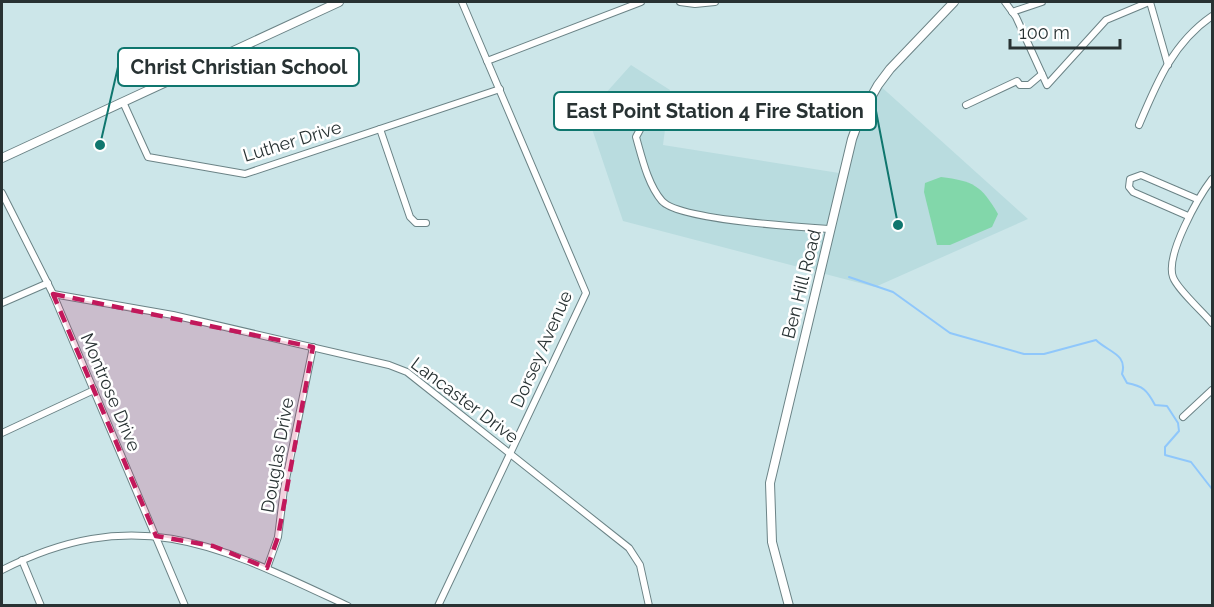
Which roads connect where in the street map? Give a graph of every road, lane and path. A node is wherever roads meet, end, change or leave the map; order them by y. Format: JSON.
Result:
{"nodes":[{"id":1,"x":339,"y":2,"type":"edge"},
{"id":2,"x":462,"y":2,"type":"edge"},
{"id":3,"x":641,"y":2,"type":"edge"},
{"id":4,"x":680,"y":2,"type":"edge"},
{"id":5,"x":715,"y":2,"type":"edge"},
{"id":6,"x":954,"y":2,"type":"edge"},
{"id":7,"x":1005,"y":2,"type":"edge"},
{"id":8,"x":1042,"y":2,"type":"edge"},
{"id":9,"x":1149,"y":2,"type":"edge"},
{"id":10,"x":1012,"y":12,"type":"junction"},
{"id":11,"x":1212,"y":16,"type":"edge"},
{"id":12,"x":488,"y":61,"type":"junction"},
{"id":13,"x":1168,"y":65,"type":"junction"},
{"id":14,"x":1042,"y":74,"type":"junction"},
{"id":15,"x":500,"y":89,"type":"junction"},
{"id":16,"x":123,"y":102,"type":"junction"},
{"id":17,"x":653,"y":105,"type":"dead end"},
{"id":18,"x":966,"y":105,"type":"dead end"},
{"id":19,"x":1139,"y":125,"type":"dead end"},
{"id":20,"x":380,"y":129,"type":"junction"},
{"id":21,"x":2,"y":158,"type":"edge"},
{"id":22,"x":1212,"y":179,"type":"edge"},
{"id":23,"x":2,"y":193,"type":"edge"},
{"id":24,"x":1197,"y":199,"type":"junction"},
{"id":25,"x":1188,"y":216,"type":"junction"},
{"id":26,"x":426,"y":223,"type":"dead end"},
{"id":27,"x":830,"y":229,"type":"junction"},
{"id":28,"x":48,"y":283,"type":"junction"},
{"id":29,"x":53,"y":294,"type":"junction"},
{"id":30,"x":2,"y":303,"type":"edge"},
{"id":31,"x":1212,"y":323,"type":"edge"},
{"id":32,"x":314,"y":347,"type":"junction"},
{"id":33,"x":94,"y":390,"type":"junction"},
{"id":34,"x":1212,"y":390,"type":"edge"},
{"id":35,"x":1183,"y":417,"type":"dead end"},
{"id":36,"x":2,"y":433,"type":"edge"},
{"id":37,"x":510,"y":453,"type":"junction"},
{"id":38,"x":156,"y":536,"type":"junction"},
{"id":39,"x":22,"y":560,"type":"junction"},
{"id":40,"x":267,"y":568,"type":"junction"},
{"id":41,"x":2,"y":570,"type":"edge"},
{"id":42,"x":41,"y":606,"type":"edge"},
{"id":43,"x":185,"y":606,"type":"edge"},
{"id":44,"x":348,"y":606,"type":"edge"},
{"id":45,"x":438,"y":606,"type":"edge"},
{"id":46,"x":649,"y":606,"type":"edge"},
{"id":47,"x":789,"y":606,"type":"edge"}],
"edges":[{"from":1,"to":16,"type":"street"},
{"from":2,"to":12,"type":"street","name":"Dorsey Avenue"},
{"from":3,"to":12,"type":"street"},
{"from":4,"to":5,"type":"street"},
{"from":6,"to":27,"type":"street","name":"Ben Hill Road"},
{"from":7,"to":10,"type":"street"},
{"from":8,"to":10,"type":"street"},
{"from":9,"to":13,"type":"street"},
{"from":9,"to":14,"type":"street"},
{"from":10,"to":14,"type":"street"},
{"from":11,"to":13,"type":"street"},
{"from":12,"to":15,"type":"street","name":"Dorsey Avenue"},
{"from":13,"to":19,"type":"street"},
{"from":14,"to":18,"type":"street"},
{"from":15,"to":20,"type":"street","name":"Luther Drive"},
{"from":15,"to":37,"type":"street","name":"Dorsey Avenue"},
{"from":16,"to":20,"type":"street","name":"Luther Drive"},
{"from":16,"to":21,"type":"street"},
{"from":17,"to":27,"type":"street"},
{"from":20,"to":26,"type":"street"},
{"from":22,"to":24,"type":"street"},
{"from":23,"to":28,"type":"street","name":"Montrose Drive"},
{"from":24,"to":25,"type":"street"},
{"from":24,"to":25,"type":"street"},
{"from":25,"to":31,"type":"street"},
{"from":27,"to":47,"type":"street","name":"Ben Hill Road"},
{"from":28,"to":29,"type":"street","name":"Montrose Drive"},
{"from":28,"to":30,"type":"street"},
{"from":29,"to":32,"type":"street","name":"Lancaster Drive"},
{"from":29,"to":33,"type":"street","name":"Montrose Drive"},
{"from":32,"to":37,"type":"street","name":"Lancaster Drive"},
{"from":32,"to":40,"type":"street","name":"Douglas Drive"},
{"from":33,"to":36,"type":"street"},
{"from":33,"to":38,"type":"street","name":"Montrose Drive"},
{"from":34,"to":35,"type":"street"},
{"from":37,"to":45,"type":"street","name":"Dorsey Avenue"},
{"from":37,"to":46,"type":"street","name":"Lancaster Drive"},
{"from":38,"to":39,"type":"street"},
{"from":38,"to":40,"type":"street"},
{"from":38,"to":43,"type":"street","name":"Montrose Drive"},
{"from":39,"to":41,"type":"street"},
{"from":39,"to":42,"type":"street"},
{"from":40,"to":44,"type":"street"}]}
